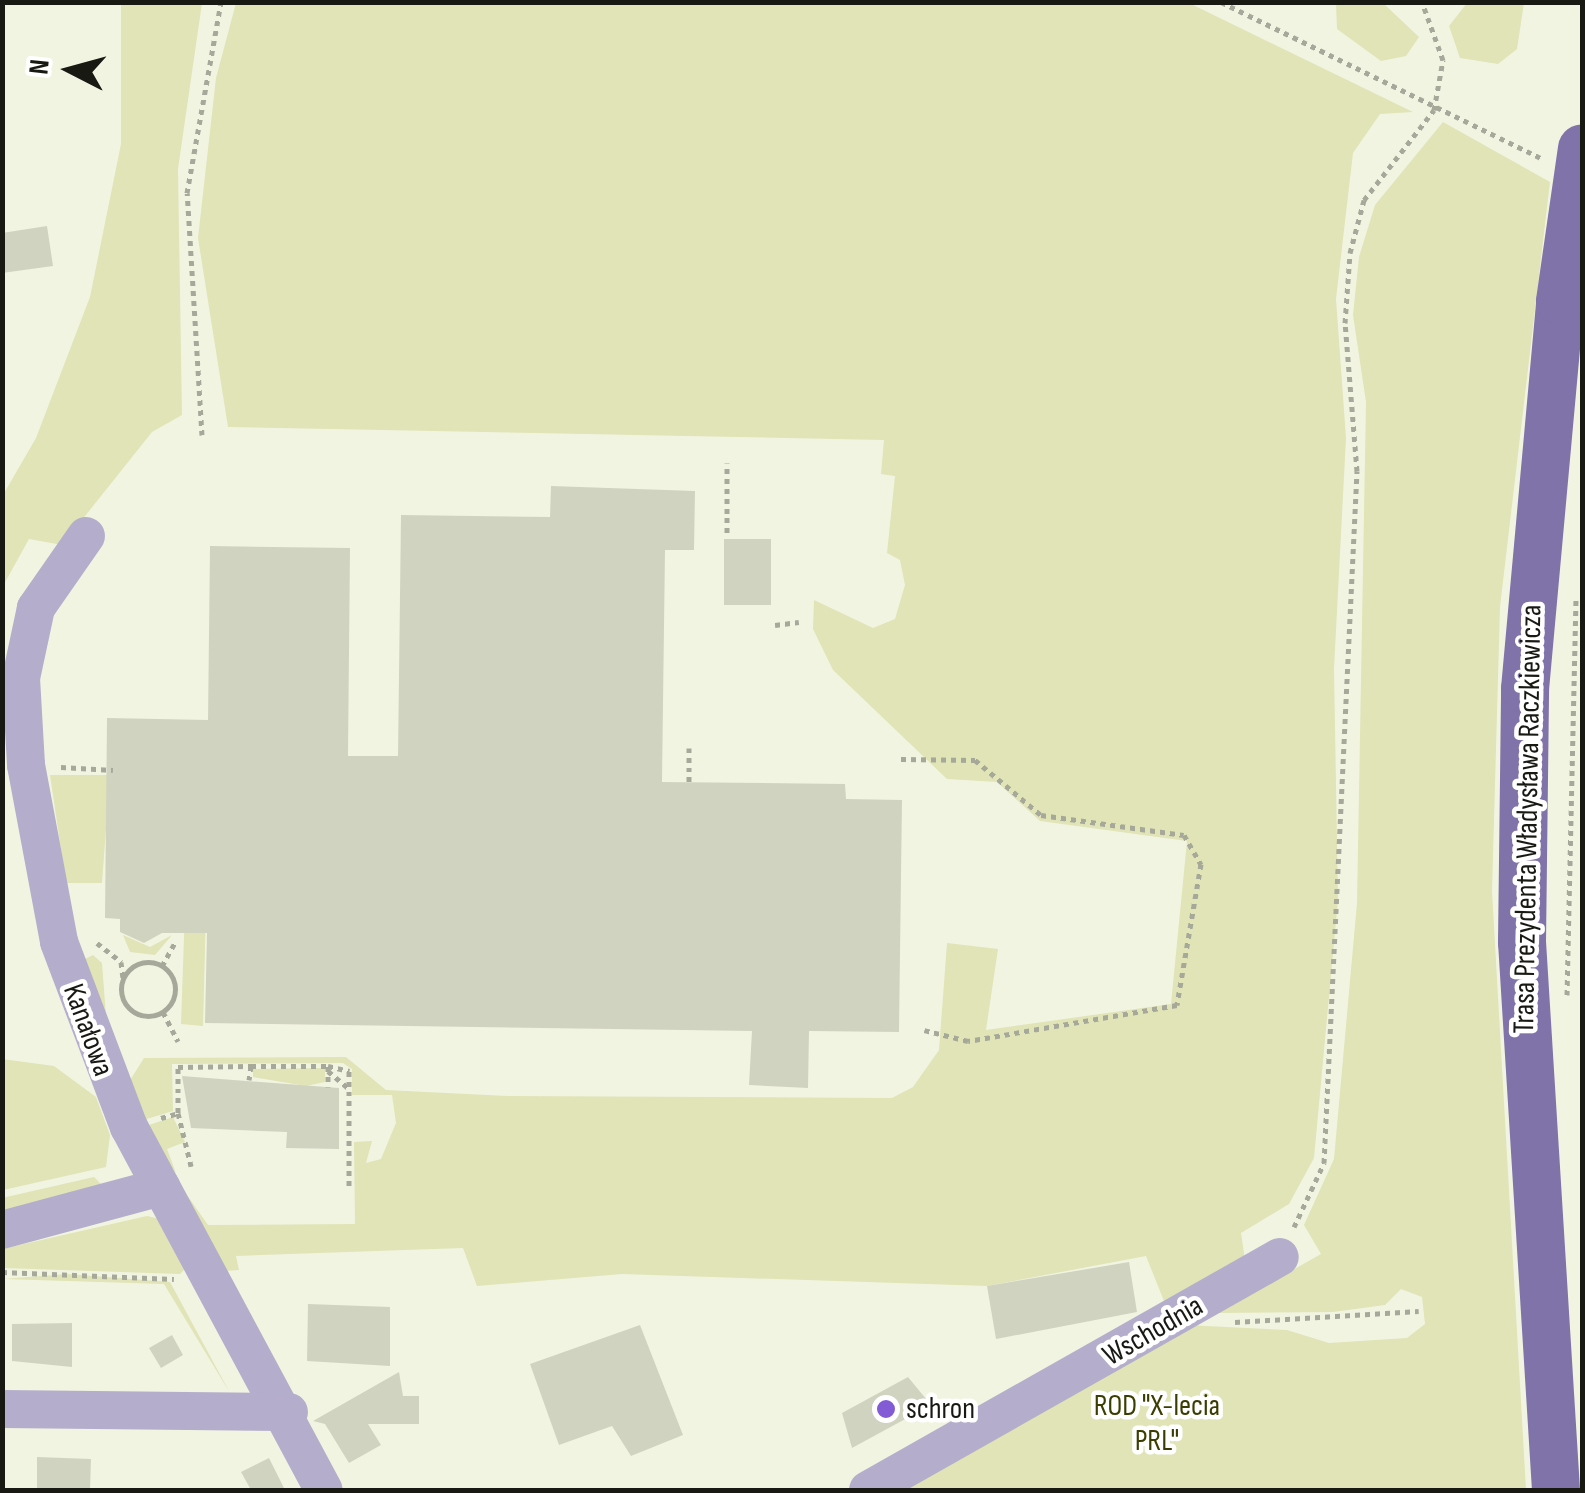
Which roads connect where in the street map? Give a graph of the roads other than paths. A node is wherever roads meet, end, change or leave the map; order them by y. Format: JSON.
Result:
{"nodes":[{"id":1,"x":1566,"y":156,"type":"edge"},
{"id":2,"x":86,"y":536,"type":"dead end"},
{"id":3,"x":161,"y":1187,"type":"junction"},
{"id":4,"x":2,"y":1230,"type":"edge"},
{"id":5,"x":1280,"y":1257,"type":"road end"},
{"id":6,"x":2,"y":1409,"type":"edge"},
{"id":7,"x":290,"y":1412,"type":"junction"},
{"id":8,"x":324,"y":1490,"type":"edge"},
{"id":9,"x":868,"y":1490,"type":"edge"},
{"id":10,"x":1556,"y":1490,"type":"edge"}],
"edges":[{"from":1,"to":10,"type":"main road","name":"Trasa Prezydenta Władysława Raczkiewicza","bridge":true},
{"from":2,"to":3,"type":"street","name":"Kanałowa"},
{"from":3,"to":4,"type":"street"},
{"from":3,"to":7,"type":"street","name":"Kanałowa"},
{"from":5,"to":9,"type":"street","name":"Wschodnia"},
{"from":6,"to":7,"type":"street"},
{"from":7,"to":8,"type":"street","name":"Kanałowa"}]}
